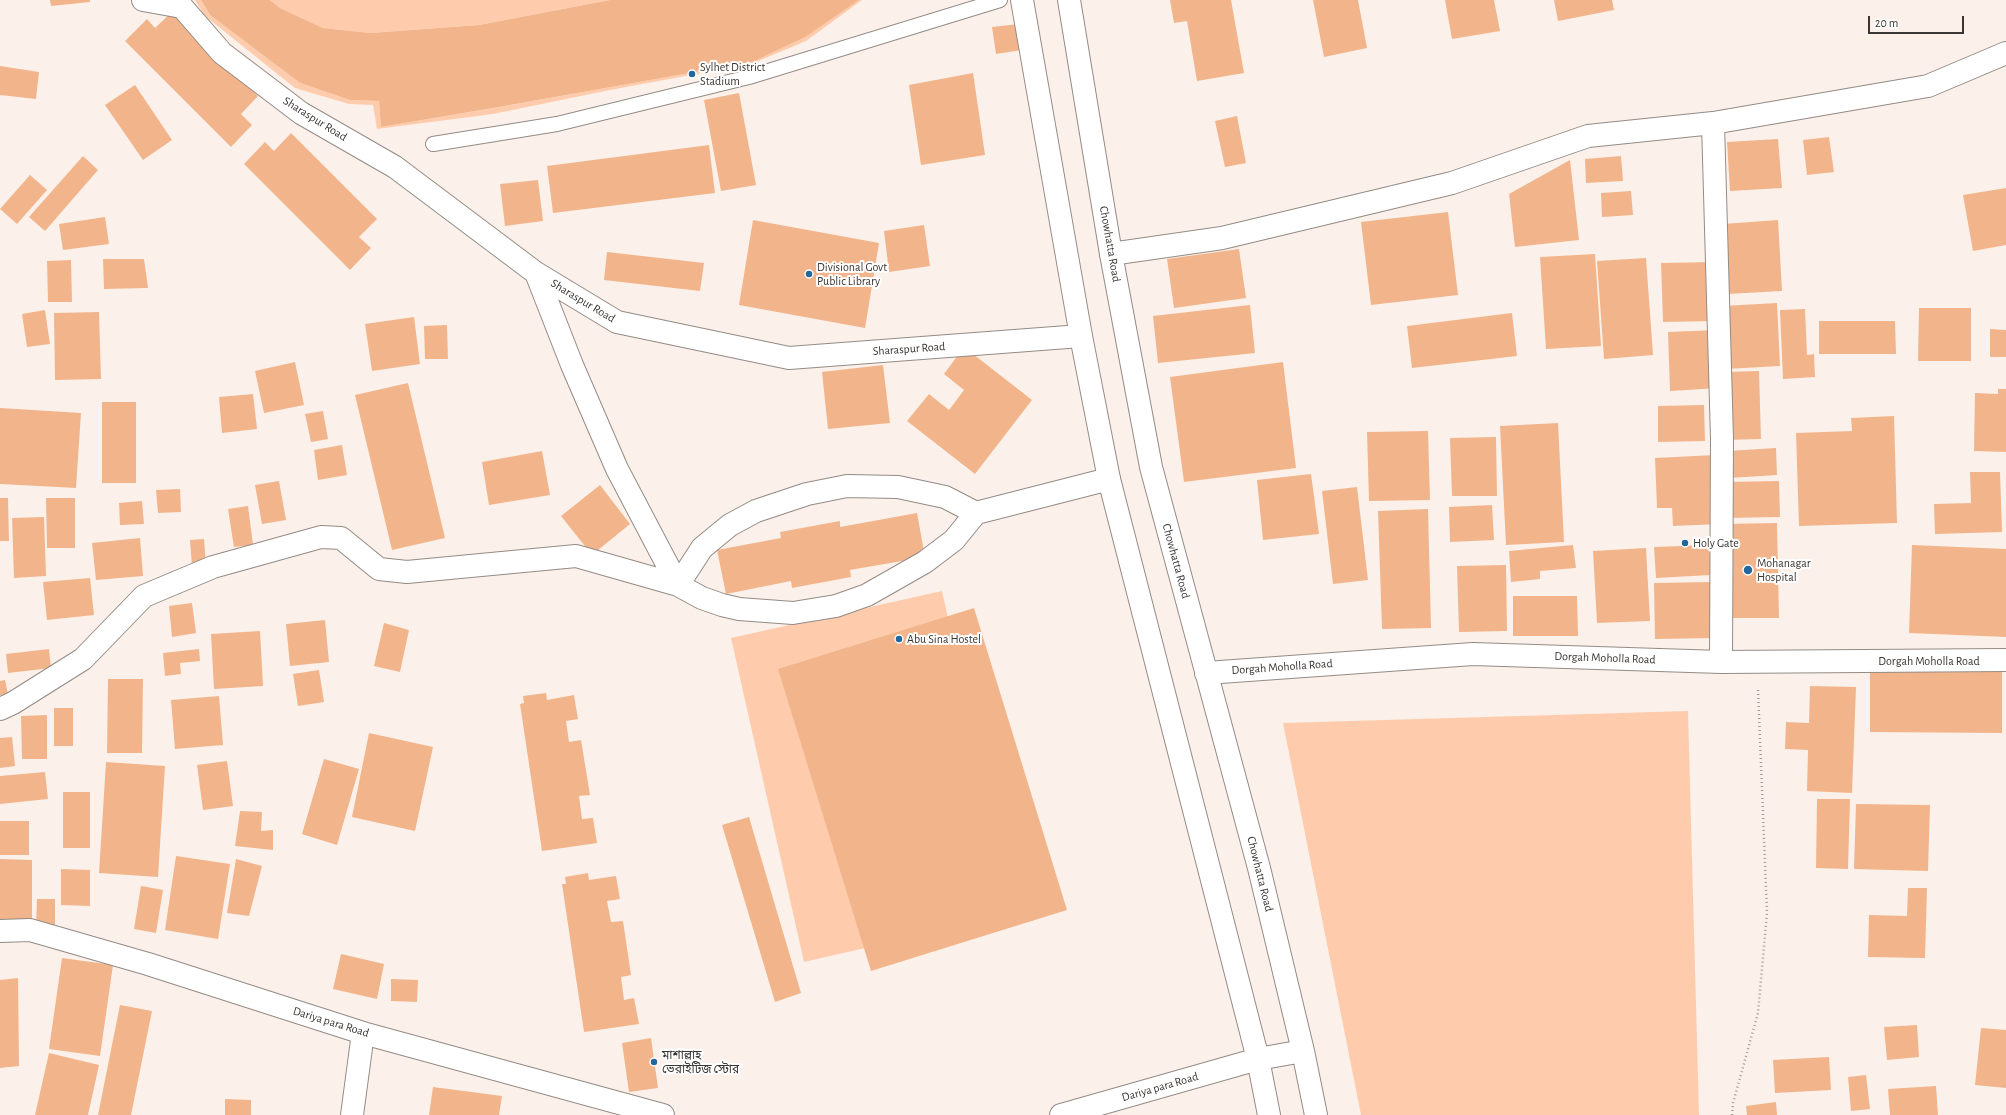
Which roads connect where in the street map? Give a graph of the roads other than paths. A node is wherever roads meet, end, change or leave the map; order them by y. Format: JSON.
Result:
{"nodes":[{"id":1,"x":143,"y":0,"type":"edge"},
{"id":2,"x":1000,"y":0,"type":"edge"},
{"id":3,"x":1022,"y":0,"type":"edge"},
{"id":4,"x":1069,"y":0,"type":"edge"},
{"id":5,"x":179,"y":4,"type":"edge"},
{"id":6,"x":2006,"y":53,"type":"edge"},
{"id":7,"x":1713,"y":123,"type":"junction"},
{"id":8,"x":434,"y":144,"type":"dead end"},
{"id":9,"x":1112,"y":254,"type":"junction"},
{"id":10,"x":536,"y":272,"type":"junction"},
{"id":11,"x":1080,"y":336,"type":"junction"},
{"id":12,"x":1109,"y":479,"type":"junction"},
{"id":13,"x":976,"y":513,"type":"junction"},
{"id":14,"x":678,"y":585,"type":"junction"},
{"id":15,"x":2006,"y":660,"type":"edge"},
{"id":16,"x":1721,"y":662,"type":"junction"},
{"id":17,"x":1206,"y":673,"type":"junction"},
{"id":18,"x":0,"y":709,"type":"edge"},
{"id":19,"x":0,"y":931,"type":"edge"},
{"id":20,"x":363,"y":1033,"type":"junction"},
{"id":21,"x":1303,"y":1051,"type":"junction"},
{"id":22,"x":1258,"y":1060,"type":"junction"},
{"id":23,"x":352,"y":1115,"type":"edge"},
{"id":24,"x":663,"y":1115,"type":"edge"},
{"id":25,"x":1061,"y":1115,"type":"edge"},
{"id":26,"x":1269,"y":1115,"type":"edge"},
{"id":27,"x":1316,"y":1115,"type":"edge"}],
"edges":[{"from":1,"to":5,"type":"street"},
{"from":2,"to":8,"type":"lane"},
{"from":3,"to":11,"type":"street"},
{"from":4,"to":9,"type":"street","name":"Chowhatta Road"},
{"from":5,"to":10,"type":"street","name":"Sharaspur Road"},
{"from":6,"to":7,"type":"street"},
{"from":7,"to":9,"type":"street"},
{"from":7,"to":16,"type":"street"},
{"from":9,"to":17,"type":"street","name":"Chowhatta Road"},
{"from":10,"to":11,"type":"street","name":"Sharaspur Road"},
{"from":10,"to":14,"type":"street"},
{"from":11,"to":12,"type":"street"},
{"from":12,"to":13,"type":"street"},
{"from":12,"to":22,"type":"street"},
{"from":13,"to":14,"type":"street"},
{"from":13,"to":14,"type":"street"},
{"from":14,"to":18,"type":"street"},
{"from":15,"to":16,"type":"street","name":"Dorgah Moholla Road"},
{"from":16,"to":17,"type":"street","name":"Dorgah Moholla Road"},
{"from":17,"to":21,"type":"street","name":"Chowhatta Road"},
{"from":19,"to":20,"type":"street","name":"Dariya para Road"},
{"from":20,"to":23,"type":"street"},
{"from":20,"to":24,"type":"street","name":"Dariya para Road"},
{"from":21,"to":22,"type":"street","name":"Dariya para Road"},
{"from":21,"to":27,"type":"street","name":"Chowhatta Road"},
{"from":22,"to":25,"type":"street","name":"Dariya para Road"},
{"from":22,"to":26,"type":"street"}]}
